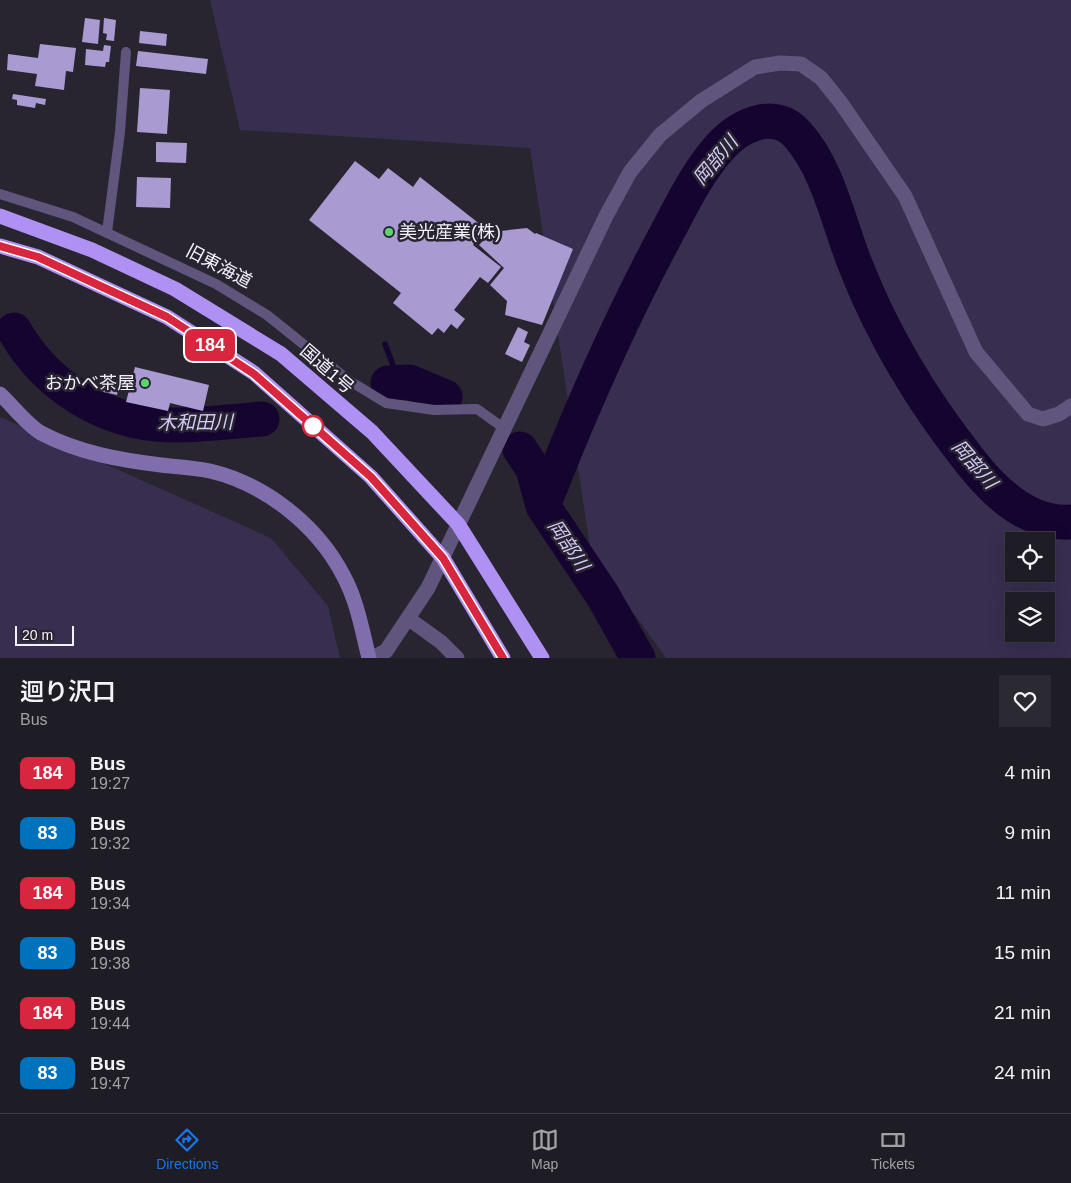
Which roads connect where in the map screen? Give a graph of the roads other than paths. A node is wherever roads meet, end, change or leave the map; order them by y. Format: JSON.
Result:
{"nodes":[{"id":1,"x":126,"y":52,"type":"dead end"},
{"id":2,"x":0,"y":194,"type":"edge"},
{"id":3,"x":0,"y":216,"type":"edge"},
{"id":4,"x":107,"y":232,"type":"junction"},
{"id":5,"x":0,"y":246,"type":"edge"},
{"id":6,"x":0,"y":394,"type":"edge"},
{"id":7,"x":1071,"y":406,"type":"edge"},
{"id":8,"x":505,"y":429,"type":"junction"},
{"id":9,"x":458,"y":524,"type":"junction"},
{"id":10,"x":443,"y":558,"type":"junction"},
{"id":11,"x":409,"y":619,"type":"junction"},
{"id":12,"x":370,"y":658,"type":"edge"},
{"id":13,"x":457,"y":658,"type":"edge"},
{"id":14,"x":503,"y":658,"type":"edge"},
{"id":15,"x":542,"y":658,"type":"edge"}],
"edges":[{"from":1,"to":4,"type":"lane"},
{"from":2,"to":4,"type":"lane","name":"旧東海道"},
{"from":3,"to":9,"type":"highway","name":"国道1号"},
{"from":4,"to":8,"type":"lane","name":"旧東海道"},
{"from":5,"to":10,"type":"highway"},
{"from":6,"to":12,"type":"main road"},
{"from":7,"to":8,"type":"street"},
{"from":8,"to":9,"type":"street"},
{"from":9,"to":10,"type":"street"},
{"from":9,"to":15,"type":"highway","name":"国道1号"},
{"from":10,"to":11,"type":"street"},
{"from":10,"to":14,"type":"highway"},
{"from":11,"to":12,"type":"street"},
{"from":11,"to":13,"type":"street"}]}
